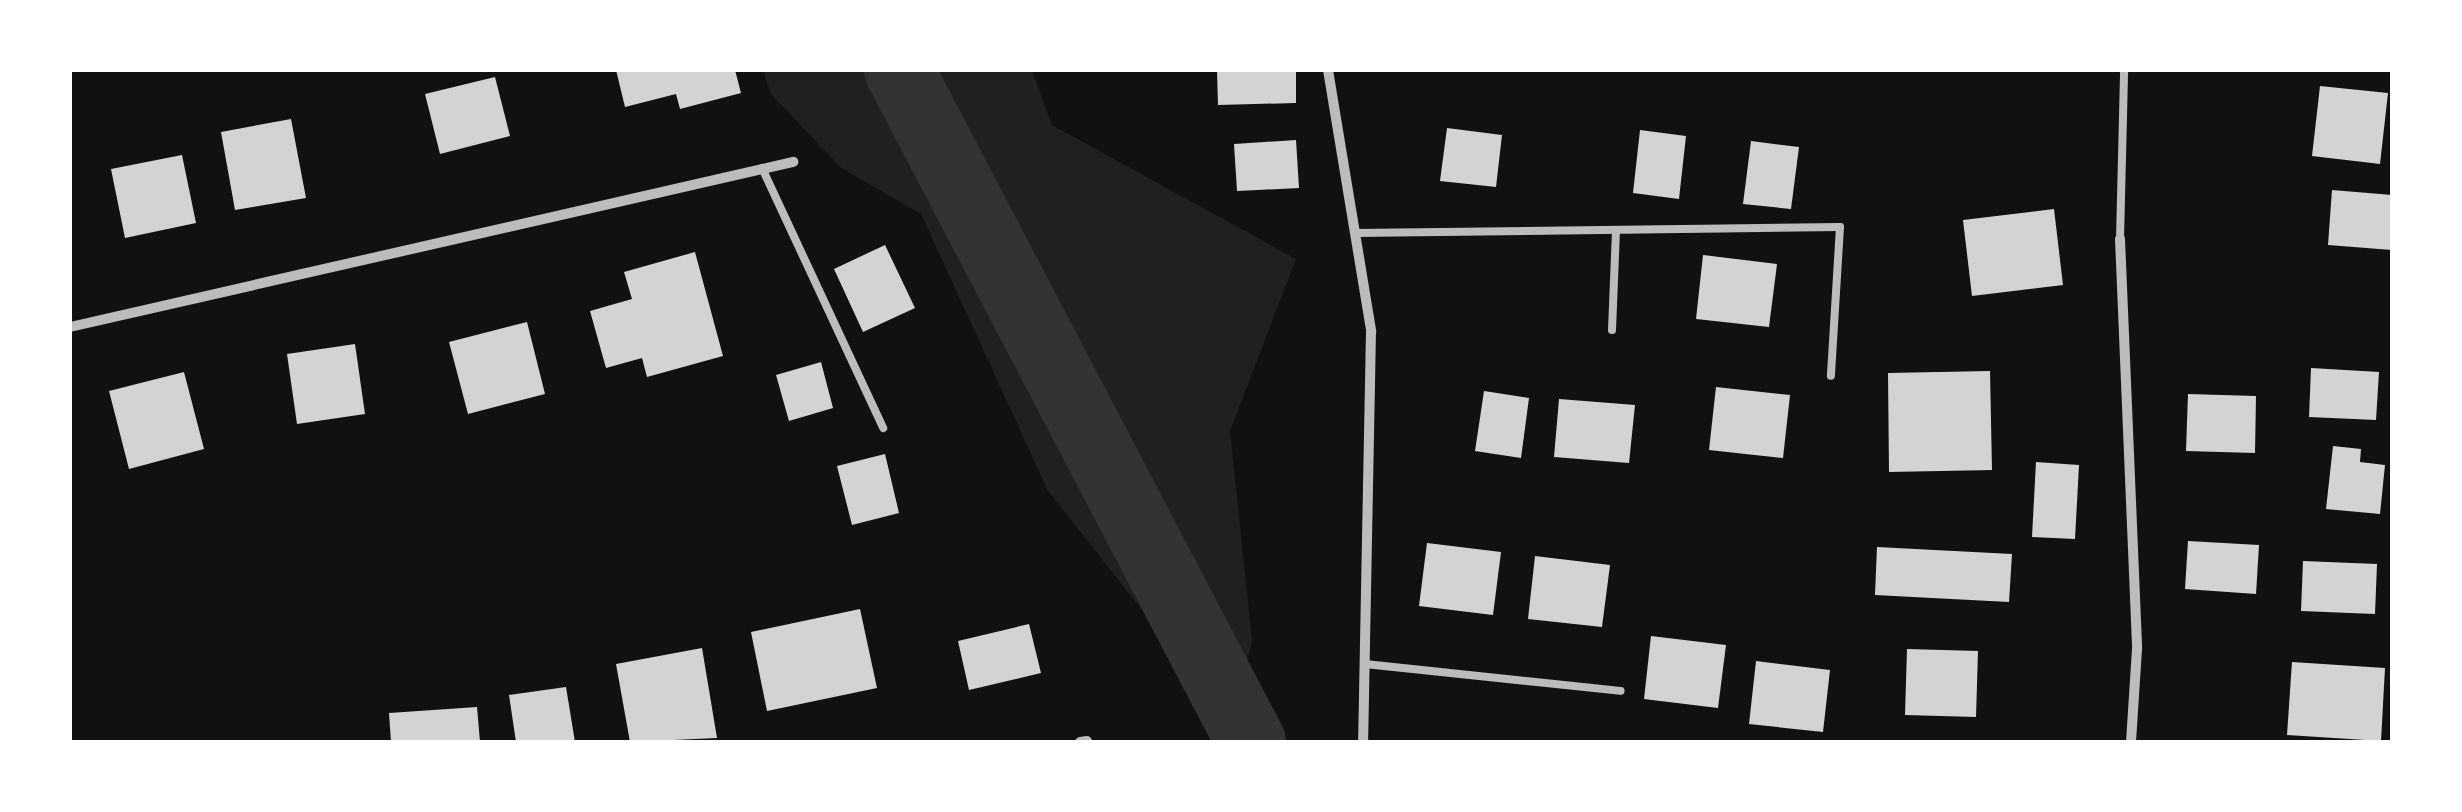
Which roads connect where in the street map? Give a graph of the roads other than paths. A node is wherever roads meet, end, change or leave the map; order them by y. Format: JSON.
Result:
{"nodes":[{"id":1,"x":1328,"y":70,"type":"edge"},
{"id":2,"x":2124,"y":70,"type":"edge"},
{"id":3,"x":793,"y":162,"type":"dead end"},
{"id":4,"x":762,"y":168,"type":"junction"},
{"id":5,"x":1616,"y":230,"type":"junction"},
{"id":6,"x":1356,"y":234,"type":"junction"},
{"id":7,"x":2120,"y":239,"type":"joint"},
{"id":8,"x":70,"y":327,"type":"edge"},
{"id":9,"x":1612,"y":330,"type":"dead end"},
{"id":10,"x":1830,"y":376,"type":"dead end"},
{"id":11,"x":883,"y":428,"type":"dead end"},
{"id":12,"x":1364,"y":664,"type":"junction"},
{"id":13,"x":1621,"y":691,"type":"dead end"},
{"id":14,"x":1087,"y":741,"type":"edge"},
{"id":15,"x":1080,"y":742,"type":"edge"},
{"id":16,"x":1363,"y":742,"type":"edge"},
{"id":17,"x":2131,"y":742,"type":"edge"}],
"edges":[{"from":1,"to":6,"type":"street"},
{"from":2,"to":7,"type":"lane"},
{"from":3,"to":4,"type":"street"},
{"from":4,"to":8,"type":"street"},
{"from":4,"to":11,"type":"lane"},
{"from":5,"to":6,"type":"lane"},
{"from":5,"to":9,"type":"lane"},
{"from":5,"to":10,"type":"lane"},
{"from":6,"to":12,"type":"street"},
{"from":7,"to":17,"type":"street"},
{"from":12,"to":13,"type":"lane"},
{"from":12,"to":16,"type":"street"},
{"from":14,"to":15,"type":"street"}]}
